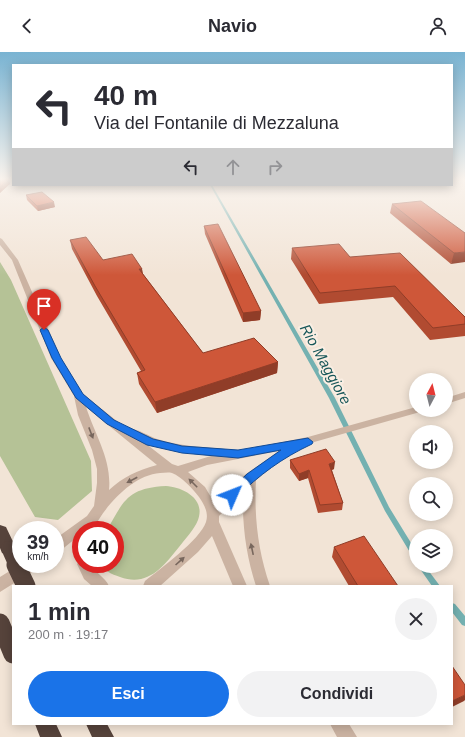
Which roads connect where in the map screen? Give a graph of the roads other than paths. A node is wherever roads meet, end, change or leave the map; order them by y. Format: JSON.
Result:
{"nodes":[{"id":1,"x":0,"y":240,"type":"edge"},
{"id":2,"x":465,"y":395,"type":"edge"},
{"id":3,"x":79,"y":396,"type":"junction"},
{"id":4,"x":453,"y":399,"type":"edge"},
{"id":5,"x":409,"y":412,"type":"edge"},
{"id":6,"x":110,"y":422,"type":"junction"},
{"id":7,"x":312,"y":440,"type":"junction"},
{"id":8,"x":238,"y":454,"type":"junction"},
{"id":9,"x":173,"y":469,"type":"junction"},
{"id":10,"x":250,"y":477,"type":"junction"},
{"id":11,"x":100,"y":506,"type":"junction"},
{"id":12,"x":213,"y":519,"type":"junction"},
{"id":13,"x":91,"y":521,"type":"edge"},
{"id":14,"x":0,"y":532,"type":"edge"},
{"id":15,"x":19,"y":573,"type":"edge"},
{"id":16,"x":88,"y":573,"type":"edge"},
{"id":17,"x":0,"y":585,"type":"edge"},
{"id":18,"x":26,"y":585,"type":"edge"},
{"id":19,"x":101,"y":585,"type":"edge"},
{"id":20,"x":151,"y":585,"type":"edge"},
{"id":21,"x":240,"y":585,"type":"edge"},
{"id":22,"x":263,"y":585,"type":"edge"},
{"id":23,"x":0,"y":624,"type":"edge"},
{"id":24,"x":12,"y":643,"type":"edge"},
{"id":25,"x":0,"y":647,"type":"edge"},
{"id":26,"x":12,"y":652,"type":"edge"},
{"id":27,"x":45,"y":725,"type":"edge"},
{"id":28,"x":97,"y":725,"type":"edge"},
{"id":29,"x":340,"y":725,"type":"edge"},
{"id":30,"x":51,"y":737,"type":"edge"},
{"id":31,"x":103,"y":737,"type":"edge"},
{"id":32,"x":348,"y":737,"type":"edge"}],
"edges":[{"from":1,"to":3,"type":"street"},
{"from":2,"to":4,"type":"street"},
{"from":3,"to":6,"type":"street"},
{"from":3,"to":11,"type":"street","one_way":true},
{"from":5,"to":7,"type":"street"},
{"from":6,"to":8,"type":"street"},
{"from":6,"to":9,"type":"street"},
{"from":7,"to":8,"type":"street"},
{"from":7,"to":10,"type":"street"},
{"from":8,"to":9,"type":"street"},
{"from":9,"to":11,"type":"street","one_way":true},
{"from":12,"to":9,"type":"street","one_way":true},
{"from":10,"to":12,"type":"street"},
{"from":22,"to":10,"type":"street","one_way":true},
{"from":11,"to":13,"type":"street"},
{"from":20,"to":12,"type":"street","one_way":true},
{"from":12,"to":21,"type":"street"},
{"from":14,"to":18,"type":"highway","bridge":true},
{"from":15,"to":17,"type":"street"},
{"from":16,"to":19,"type":"street"},
{"from":23,"to":26,"type":"highway","bridge":true},
{"from":24,"to":25,"type":"street"},
{"from":27,"to":30,"type":"highway"},
{"from":28,"to":31,"type":"highway"},
{"from":29,"to":32,"type":"street"}]}
